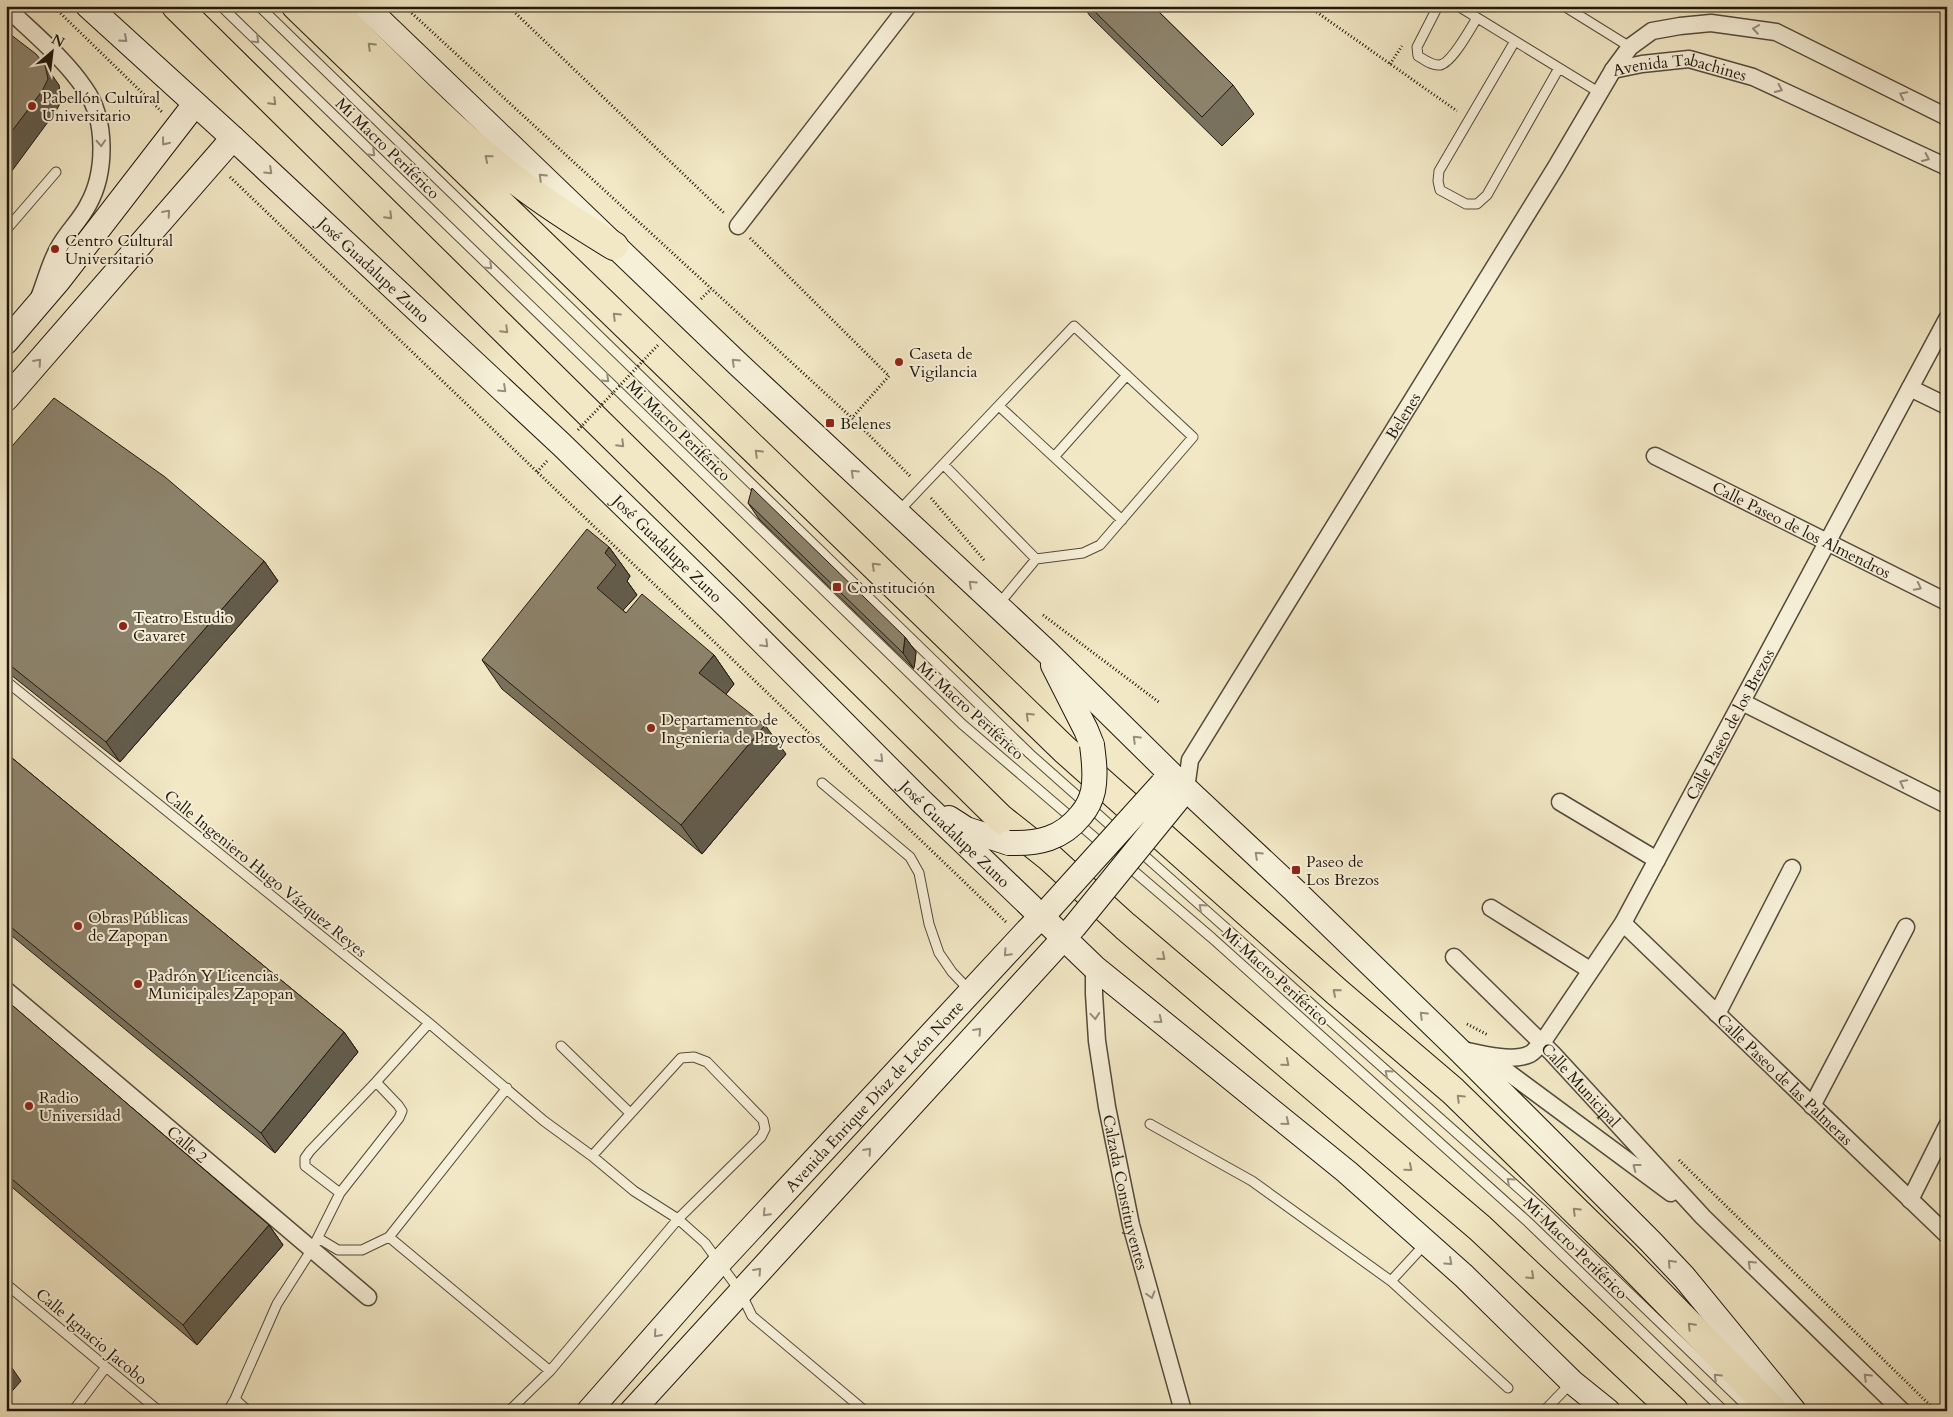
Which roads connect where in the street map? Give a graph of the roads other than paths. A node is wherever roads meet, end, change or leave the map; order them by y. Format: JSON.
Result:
{"nodes":[{"id":1,"x":88,"y":6,"type":"edge"},
{"id":2,"x":176,"y":6,"type":"edge"},
{"id":3,"x":221,"y":6,"type":"edge"},
{"id":4,"x":259,"y":6,"type":"edge"},
{"id":5,"x":296,"y":6,"type":"edge"},
{"id":6,"x":329,"y":6,"type":"edge"},
{"id":7,"x":365,"y":6,"type":"edge"},
{"id":8,"x":908,"y":6,"type":"edge"},
{"id":9,"x":1438,"y":6,"type":"edge"},
{"id":10,"x":1458,"y":6,"type":"edge"},
{"id":11,"x":1564,"y":6,"type":"edge"},
{"id":12,"x":6,"y":7,"type":"edge"},
{"id":13,"x":1477,"y":18,"type":"junction"},
{"id":14,"x":1514,"y":41,"type":"junction"},
{"id":15,"x":1630,"y":47,"type":"junction"},
{"id":16,"x":1559,"y":68,"type":"junction"},
{"id":17,"x":1613,"y":70,"type":"junction"},
{"id":18,"x":1600,"y":93,"type":"junction"},
{"id":19,"x":194,"y":104,"type":"junction"},
{"id":20,"x":1947,"y":117,"type":"edge"},
{"id":21,"x":233,"y":138,"type":"junction"},
{"id":22,"x":1947,"y":167,"type":"edge"},
{"id":23,"x":56,"y":172,"type":"dead end"},
{"id":24,"x":738,"y":226,"type":"road end"},
{"id":25,"x":6,"y":230,"type":"edge"},
{"id":26,"x":614,"y":246,"type":"junction"},
{"id":27,"x":36,"y":307,"type":"junction"},
{"id":28,"x":1947,"y":319,"type":"edge"},
{"id":29,"x":6,"y":342,"type":"edge"},
{"id":30,"x":1127,"y":375,"type":"junction"},
{"id":31,"x":1910,"y":388,"type":"junction"},
{"id":32,"x":6,"y":399,"type":"edge"},
{"id":33,"x":999,"y":406,"type":"junction"},
{"id":34,"x":1947,"y":406,"type":"edge"},
{"id":35,"x":1655,"y":456,"type":"dead end"},
{"id":36,"x":1054,"y":457,"type":"junction"},
{"id":37,"x":944,"y":465,"type":"junction"},
{"id":38,"x":897,"y":513,"type":"junction"},
{"id":39,"x":1122,"y":520,"type":"junction"},
{"id":40,"x":1828,"y":542,"type":"junction"},
{"id":41,"x":1036,"y":559,"type":"junction"},
{"id":42,"x":1947,"y":602,"type":"edge"},
{"id":43,"x":997,"y":607,"type":"junction"},
{"id":44,"x":1047,"y":652,"type":"junction"},
{"id":45,"x":6,"y":681,"type":"edge"},
{"id":46,"x":1742,"y":702,"type":"junction"},
{"id":47,"x":822,"y":783,"type":"dead end"},
{"id":48,"x":1174,"y":786,"type":"junction"},
{"id":49,"x":920,"y":800,"type":"junction"},
{"id":50,"x":1560,"y":802,"type":"dead end"},
{"id":51,"x":1947,"y":805,"type":"edge"},
{"id":52,"x":1657,"y":860,"type":"junction"},
{"id":53,"x":1792,"y":868,"type":"dead end"},
{"id":54,"x":1491,"y":908,"type":"dead end"},
{"id":55,"x":1045,"y":913,"type":"junction"},
{"id":56,"x":1623,"y":923,"type":"junction"},
{"id":57,"x":1906,"y":927,"type":"dead end"},
{"id":58,"x":1069,"y":933,"type":"junction"},
{"id":59,"x":1454,"y":957,"type":"dead end"},
{"id":60,"x":1094,"y":967,"type":"junction"},
{"id":61,"x":1590,"y":970,"type":"junction"},
{"id":62,"x":6,"y":990,"type":"edge"},
{"id":63,"x":971,"y":992,"type":"junction"},
{"id":64,"x":1717,"y":1014,"type":"junction"},
{"id":65,"x":429,"y":1023,"type":"junction"},
{"id":66,"x":1542,"y":1043,"type":"junction"},
{"id":67,"x":561,"y":1046,"type":"dead end"},
{"id":68,"x":1458,"y":1049,"type":"junction"},
{"id":69,"x":1484,"y":1054,"type":"junction"},
{"id":70,"x":376,"y":1082,"type":"junction"},
{"id":71,"x":507,"y":1088,"type":"junction"},
{"id":72,"x":1812,"y":1106,"type":"junction"},
{"id":73,"x":630,"y":1113,"type":"junction"},
{"id":74,"x":1150,"y":1124,"type":"dead end"},
{"id":75,"x":1947,"y":1126,"type":"edge"},
{"id":76,"x":592,"y":1156,"type":"junction"},
{"id":77,"x":340,"y":1193,"type":"junction"},
{"id":78,"x":1910,"y":1200,"type":"junction"},
{"id":79,"x":1703,"y":1217,"type":"junction"},
{"id":80,"x":678,"y":1219,"type":"junction"},
{"id":81,"x":1947,"y":1235,"type":"edge"},
{"id":82,"x":389,"y":1237,"type":"junction"},
{"id":83,"x":1426,"y":1241,"type":"junction"},
{"id":84,"x":315,"y":1244,"type":"junction"},
{"id":85,"x":719,"y":1263,"type":"junction"},
{"id":86,"x":1391,"y":1282,"type":"junction"},
{"id":87,"x":6,"y":1284,"type":"edge"},
{"id":88,"x":740,"y":1291,"type":"junction"},
{"id":89,"x":368,"y":1297,"type":"dead end"},
{"id":90,"x":106,"y":1367,"type":"junction"},
{"id":91,"x":550,"y":1371,"type":"junction"},
{"id":92,"x":1572,"y":1382,"type":"junction"},
{"id":93,"x":1508,"y":1388,"type":"dead end"},
{"id":94,"x":235,"y":1399,"type":"junction"},
{"id":95,"x":74,"y":1411,"type":"edge"},
{"id":96,"x":159,"y":1411,"type":"edge"},
{"id":97,"x":228,"y":1411,"type":"edge"},
{"id":98,"x":248,"y":1411,"type":"edge"},
{"id":99,"x":509,"y":1411,"type":"edge"},
{"id":100,"x":589,"y":1411,"type":"edge"},
{"id":101,"x":632,"y":1411,"type":"edge"},
{"id":102,"x":865,"y":1411,"type":"edge"},
{"id":103,"x":1183,"y":1411,"type":"edge"},
{"id":104,"x":1544,"y":1411,"type":"edge"},
{"id":105,"x":1608,"y":1411,"type":"edge"},
{"id":106,"x":1674,"y":1411,"type":"edge"},
{"id":107,"x":1724,"y":1411,"type":"edge"},
{"id":108,"x":1752,"y":1411,"type":"edge"},
{"id":109,"x":1774,"y":1411,"type":"edge"},
{"id":110,"x":1794,"y":1411,"type":"edge"},
{"id":111,"x":1902,"y":1411,"type":"edge"}],
"edges":[{"from":1,"to":19,"type":"main road","name":"José Guadalupe Zuno","one_way":true},
{"from":2,"to":106,"type":"highway","one_way":true},
{"from":3,"to":107,"type":"lane","name":"Mi Macro Periférico","one_way":true},
{"from":108,"to":4,"type":"lane","name":"Mi Macro Periférico","one_way":true},
{"from":109,"to":5,"type":"highway","one_way":true},
{"from":26,"to":6,"type":"highway","one_way":true},
{"from":26,"to":7,"type":"main road","one_way":true},
{"from":8,"to":24,"type":"street"},
{"from":9,"to":13,"type":"lane"},
{"from":10,"to":13,"type":"lane"},
{"from":11,"to":15,"type":"lane"},
{"from":12,"to":27,"type":"street","one_way":true},
{"from":13,"to":14,"type":"lane"},
{"from":14,"to":16,"type":"lane"},
{"from":14,"to":16,"type":"lane"},
{"from":15,"to":17,"type":"street","name":"Avenida Tabachines"},
{"from":20,"to":15,"type":"street","name":"Avenida Tabachines","one_way":true},
{"from":16,"to":18,"type":"lane"},
{"from":17,"to":18,"type":"street","name":"Belenes"},
{"from":17,"to":22,"type":"street","name":"Avenida Tabachines","one_way":true},
{"from":18,"to":48,"type":"street","name":"Belenes"},
{"from":19,"to":21,"type":"main road","name":"José Guadalupe Zuno"},
{"from":19,"to":27,"type":"main road","one_way":true},
{"from":32,"to":21,"type":"main road","one_way":true},
{"from":21,"to":49,"type":"main road","name":"José Guadalupe Zuno","one_way":true},
{"from":23,"to":25,"type":"lane"},
{"from":38,"to":26,"type":"main road","one_way":true},
{"from":27,"to":29,"type":"main road"},
{"from":28,"to":31,"type":"street","name":"Calle Paseo de los Brezos"},
{"from":30,"to":33,"type":"lane"},
{"from":30,"to":36,"type":"lane"},
{"from":30,"to":39,"type":"lane"},
{"from":31,"to":34,"type":"street"},
{"from":31,"to":40,"type":"street","name":"Calle Paseo de los Brezos"},
{"from":33,"to":36,"type":"lane"},
{"from":33,"to":37,"type":"lane"},
{"from":35,"to":40,"type":"street","name":"Calle Paseo de los Almendros"},
{"from":36,"to":39,"type":"lane"},
{"from":37,"to":38,"type":"lane"},
{"from":37,"to":41,"type":"lane"},
{"from":43,"to":38,"type":"main road","one_way":true},
{"from":39,"to":41,"type":"lane"},
{"from":40,"to":42,"type":"street","name":"Calle Paseo de los Almendros","one_way":true},
{"from":40,"to":46,"type":"street","name":"Calle Paseo de los Brezos"},
{"from":41,"to":43,"type":"lane"},
{"from":43,"to":44,"type":"main road"},
{"from":48,"to":44,"type":"main road","one_way":true},
{"from":44,"to":49,"type":"main road","bridge":true},
{"from":45,"to":65,"type":"lane","name":"Calle Ingeniero Hugo Vázquez Reyes"},
{"from":51,"to":46,"type":"street","one_way":true},
{"from":46,"to":52,"type":"street","name":"Calle Paseo de los Brezos"},
{"from":47,"to":63,"type":"lane"},
{"from":48,"to":55,"type":"main road","name":"Avenida Enrique Díaz de León Norte","bridge":true},
{"from":48,"to":58,"type":"main road","name":"Avenida Enrique Díaz de León Norte","bridge":true},
{"from":68,"to":48,"type":"main road","one_way":true},
{"from":49,"to":55,"type":"main road","name":"José Guadalupe Zuno"},
{"from":50,"to":52,"type":"street"},
{"from":52,"to":56,"type":"street","name":"Calle Paseo de los Brezos"},
{"from":53,"to":64,"type":"street"},
{"from":54,"to":61,"type":"street"},
{"from":55,"to":58,"type":"main road","name":"José Guadalupe Zuno"},
{"from":55,"to":63,"type":"main road","name":"Avenida Enrique Díaz de León Norte","one_way":true},
{"from":56,"to":61,"type":"street","name":"Calle Paseo de los Brezos"},
{"from":56,"to":64,"type":"street","name":"Calle Paseo de las Palmeras"},
{"from":57,"to":72,"type":"street"},
{"from":58,"to":60,"type":"main road","name":"José Guadalupe Zuno"},
{"from":88,"to":58,"type":"main road","name":"Avenida Enrique Díaz de León Norte","one_way":true},
{"from":59,"to":66,"type":"street","name":"Calle Municipal"},
{"from":60,"to":83,"type":"main road","name":"José Guadalupe Zuno","one_way":true},
{"from":60,"to":103,"type":"street","name":"Calzada Constituyentes","one_way":true},
{"from":61,"to":66,"type":"street","name":"Calle Paseo de los Brezos"},
{"from":62,"to":84,"type":"street","name":"Calle 2"},
{"from":63,"to":85,"type":"main road","name":"Avenida Enrique Díaz de León Norte","one_way":true},
{"from":64,"to":72,"type":"street","name":"Calle Paseo de las Palmeras"},
{"from":65,"to":70,"type":"lane"},
{"from":65,"to":71,"type":"lane","name":"Calle Ingeniero Hugo Vázquez Reyes"},
{"from":66,"to":69,"type":"street","name":"Calle Paseo de los Brezos"},
{"from":66,"to":79,"type":"street","name":"Calle Municipal"},
{"from":67,"to":73,"type":"lane"},
{"from":68,"to":69,"type":"street","name":"Calle Paseo de los Brezos"},
{"from":110,"to":68,"type":"main road","one_way":true},
{"from":79,"to":69,"type":"street","name":"Calle Municipal","one_way":true},
{"from":70,"to":77,"type":"lane"},
{"from":70,"to":77,"type":"lane"},
{"from":71,"to":76,"type":"lane","name":"Calle Ingeniero Hugo Vázquez Reyes"},
{"from":71,"to":82,"type":"lane"},
{"from":72,"to":78,"type":"street","name":"Calle Paseo de las Palmeras"},
{"from":73,"to":76,"type":"lane"},
{"from":73,"to":80,"type":"lane"},
{"from":74,"to":86,"type":"lane"},
{"from":75,"to":78,"type":"street"},
{"from":76,"to":80,"type":"lane","name":"Calle Ingeniero Hugo Vázquez Reyes"},
{"from":77,"to":84,"type":"lane"},
{"from":78,"to":81,"type":"street","name":"Calle Paseo de las Palmeras"},
{"from":111,"to":79,"type":"street","name":"Calle Municipal","one_way":true},
{"from":80,"to":85,"type":"lane","name":"Calle Ingeniero Hugo Vázquez Reyes"},
{"from":80,"to":91,"type":"lane"},
{"from":82,"to":84,"type":"lane"},
{"from":82,"to":91,"type":"lane"},
{"from":83,"to":86,"type":"lane"},
{"from":83,"to":92,"type":"main road","name":"José Guadalupe Zuno","one_way":true},
{"from":84,"to":89,"type":"street","name":"Calle 2"},
{"from":84,"to":94,"type":"lane"},
{"from":85,"to":88,"type":"lane","name":"Calle Ingeniero Hugo Vázquez Reyes"},
{"from":85,"to":100,"type":"main road","name":"Avenida Enrique Díaz de León Norte","one_way":true},
{"from":86,"to":93,"type":"lane"},
{"from":87,"to":90,"type":"lane","name":"Calle Ignacio Jacobo"},
{"from":88,"to":101,"type":"main road","name":"Avenida Enrique Díaz de León Norte"},
{"from":88,"to":102,"type":"lane","name":"Calle Ingeniero Hugo Vázquez Reyes"},
{"from":90,"to":95,"type":"lane"},
{"from":90,"to":96,"type":"lane","name":"Calle Ignacio Jacobo"},
{"from":91,"to":99,"type":"lane"},
{"from":92,"to":104,"type":"lane"},
{"from":92,"to":105,"type":"main road","name":"José Guadalupe Zuno"},
{"from":94,"to":97,"type":"lane"},
{"from":94,"to":98,"type":"lane"}]}
